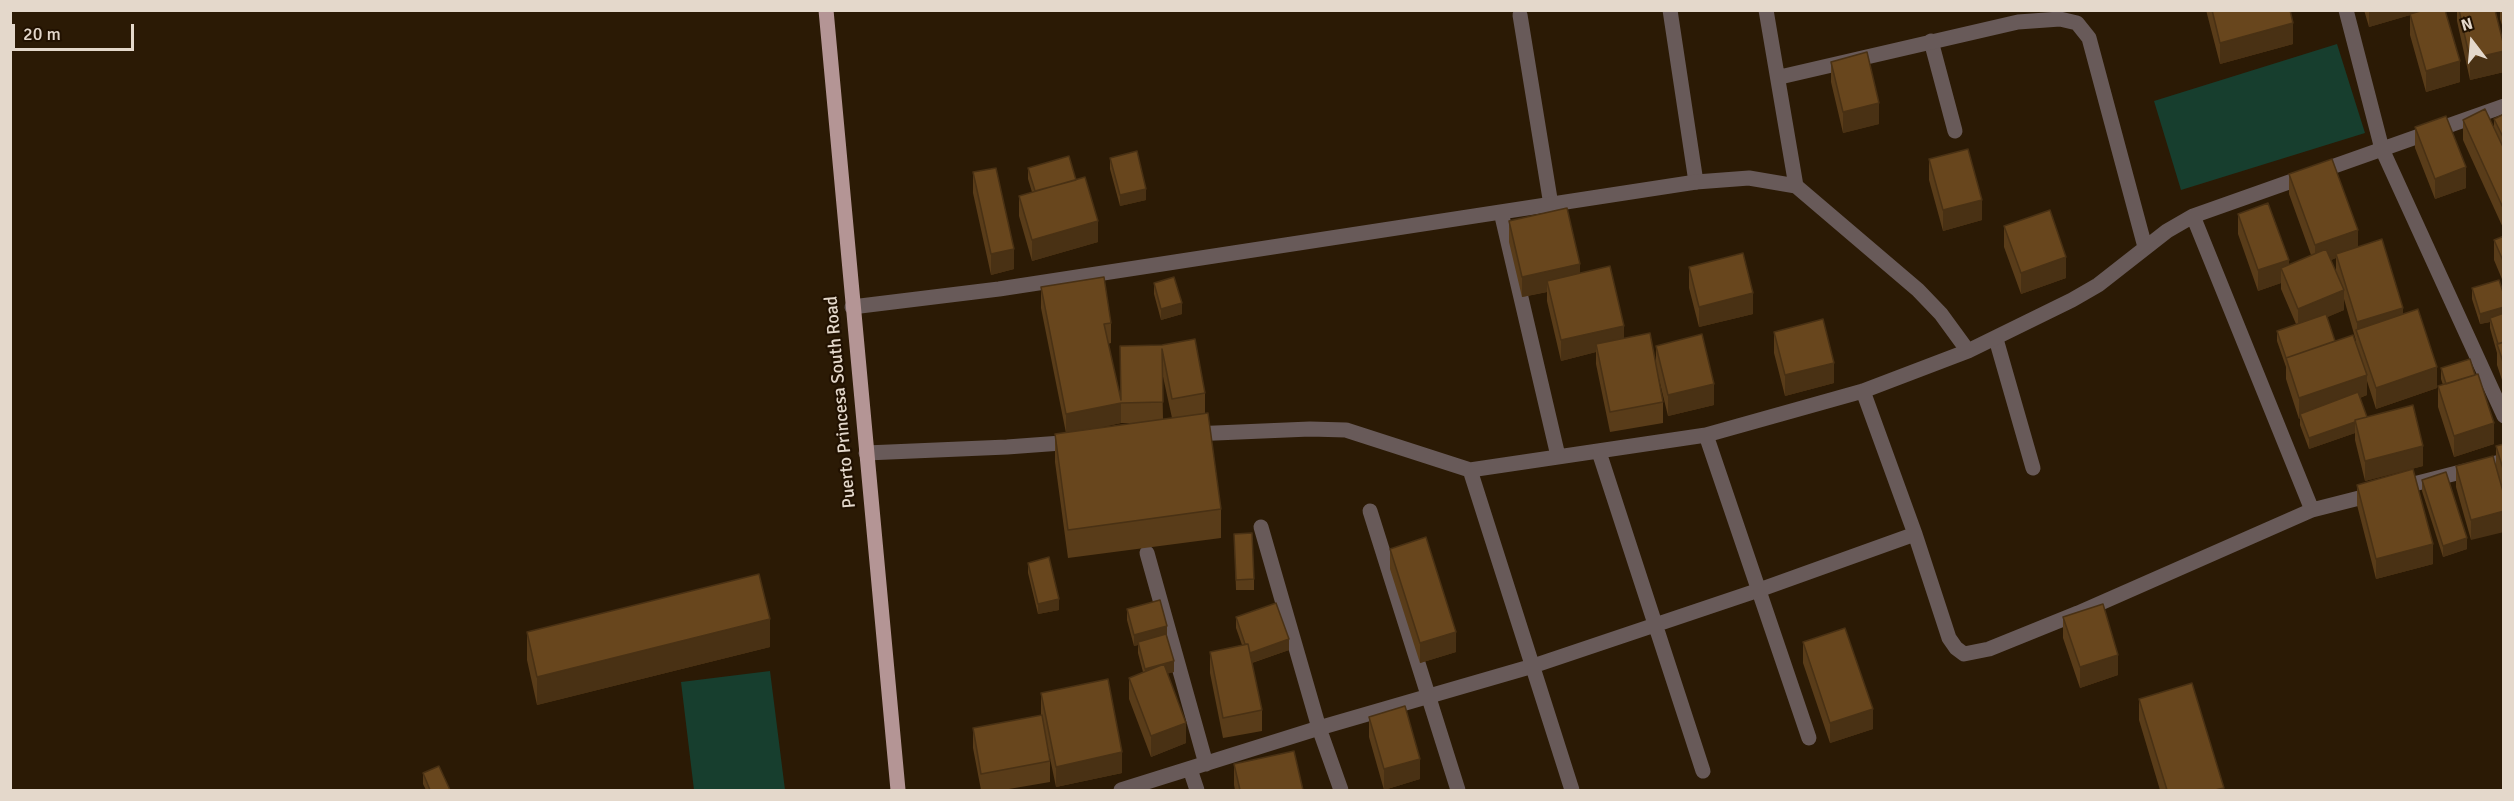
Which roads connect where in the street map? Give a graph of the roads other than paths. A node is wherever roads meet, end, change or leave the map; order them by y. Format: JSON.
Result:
{"nodes":[{"id":1,"x":825,"y":10,"type":"edge"},
{"id":2,"x":1670,"y":10,"type":"edge"},
{"id":3,"x":1766,"y":10,"type":"edge"},
{"id":4,"x":2346,"y":10,"type":"edge"},
{"id":5,"x":1520,"y":15,"type":"dead end"},
{"id":6,"x":1931,"y":41,"type":"junction"},
{"id":7,"x":1779,"y":77,"type":"junction"},
{"id":8,"x":2504,"y":106,"type":"edge"},
{"id":9,"x":1955,"y":131,"type":"dead end"},
{"id":10,"x":2382,"y":149,"type":"junction"},
{"id":11,"x":1696,"y":182,"type":"junction"},
{"id":12,"x":1796,"y":186,"type":"junction"},
{"id":13,"x":1551,"y":205,"type":"junction"},
{"id":14,"x":1502,"y":212,"type":"junction"},
{"id":15,"x":2193,"y":216,"type":"junction"},
{"id":16,"x":2145,"y":247,"type":"junction"},
{"id":17,"x":852,"y":307,"type":"junction"},
{"id":18,"x":1996,"y":339,"type":"junction"},
{"id":19,"x":1968,"y":351,"type":"junction"},
{"id":20,"x":1863,"y":391,"type":"junction"},
{"id":21,"x":2504,"y":416,"type":"edge"},
{"id":22,"x":1175,"y":435,"type":"edge"},
{"id":23,"x":1706,"y":435,"type":"junction"},
{"id":24,"x":1093,"y":440,"type":"edge"},
{"id":25,"x":1599,"y":452,"type":"junction"},
{"id":26,"x":866,"y":453,"type":"junction"},
{"id":27,"x":1558,"y":456,"type":"junction"},
{"id":28,"x":2504,"y":461,"type":"edge"},
{"id":29,"x":2034,"y":468,"type":"dead end"},
{"id":30,"x":1470,"y":470,"type":"junction"},
{"id":31,"x":2312,"y":510,"type":"junction"},
{"id":32,"x":1370,"y":511,"type":"dead end"},
{"id":33,"x":1261,"y":527,"type":"dead end"},
{"id":34,"x":1915,"y":534,"type":"junction"},
{"id":35,"x":1147,"y":553,"type":"dead end"},
{"id":36,"x":1759,"y":590,"type":"junction"},
{"id":37,"x":1655,"y":626,"type":"junction"},
{"id":38,"x":1533,"y":666,"type":"junction"},
{"id":39,"x":1427,"y":697,"type":"junction"},
{"id":40,"x":1319,"y":728,"type":"junction"},
{"id":41,"x":1809,"y":738,"type":"dead end"},
{"id":42,"x":1206,"y":764,"type":"junction"},
{"id":43,"x":1190,"y":769,"type":"junction"},
{"id":44,"x":1703,"y":771,"type":"dead end"},
{"id":45,"x":898,"y":790,"type":"edge"},
{"id":46,"x":1122,"y":790,"type":"edge"},
{"id":47,"x":1197,"y":790,"type":"edge"},
{"id":48,"x":1341,"y":790,"type":"edge"},
{"id":49,"x":1458,"y":790,"type":"edge"},
{"id":50,"x":1572,"y":790,"type":"edge"}],
"edges":[{"from":1,"to":17,"type":"main road","name":"Puerto Princesa South Road"},
{"from":2,"to":11,"type":"street"},
{"from":3,"to":7,"type":"street"},
{"from":4,"to":10,"type":"street"},
{"from":5,"to":13,"type":"street"},
{"from":6,"to":7,"type":"street"},
{"from":6,"to":9,"type":"street"},
{"from":6,"to":16,"type":"street"},
{"from":7,"to":12,"type":"street"},
{"from":8,"to":10,"type":"street"},
{"from":10,"to":15,"type":"street"},
{"from":10,"to":21,"type":"street"},
{"from":11,"to":12,"type":"street"},
{"from":11,"to":13,"type":"street"},
{"from":12,"to":19,"type":"street"},
{"from":13,"to":14,"type":"street"},
{"from":14,"to":17,"type":"street"},
{"from":14,"to":27,"type":"street"},
{"from":15,"to":16,"type":"street"},
{"from":15,"to":31,"type":"street"},
{"from":16,"to":18,"type":"street"},
{"from":17,"to":26,"type":"main road","name":"Puerto Princesa South Road"},
{"from":18,"to":19,"type":"street"},
{"from":18,"to":29,"type":"street"},
{"from":19,"to":20,"type":"street"},
{"from":20,"to":23,"type":"street"},
{"from":20,"to":34,"type":"street"},
{"from":22,"to":30,"type":"street"},
{"from":23,"to":25,"type":"street"},
{"from":23,"to":36,"type":"street"},
{"from":24,"to":26,"type":"street"},
{"from":25,"to":27,"type":"street"},
{"from":25,"to":37,"type":"street"},
{"from":26,"to":45,"type":"main road","name":"Puerto Princesa South Road"},
{"from":27,"to":30,"type":"street"},
{"from":28,"to":31,"type":"street"},
{"from":30,"to":38,"type":"street"},
{"from":31,"to":34,"type":"street"},
{"from":32,"to":39,"type":"street"},
{"from":33,"to":40,"type":"street"},
{"from":34,"to":36,"type":"street"},
{"from":35,"to":42,"type":"street"},
{"from":36,"to":37,"type":"street"},
{"from":36,"to":41,"type":"street"},
{"from":37,"to":38,"type":"street"},
{"from":37,"to":44,"type":"street"},
{"from":38,"to":39,"type":"street"},
{"from":38,"to":50,"type":"street"},
{"from":39,"to":40,"type":"street"},
{"from":39,"to":49,"type":"street"},
{"from":40,"to":42,"type":"street"},
{"from":40,"to":48,"type":"street"},
{"from":42,"to":43,"type":"street"},
{"from":43,"to":46,"type":"street"},
{"from":43,"to":47,"type":"street"}]}
